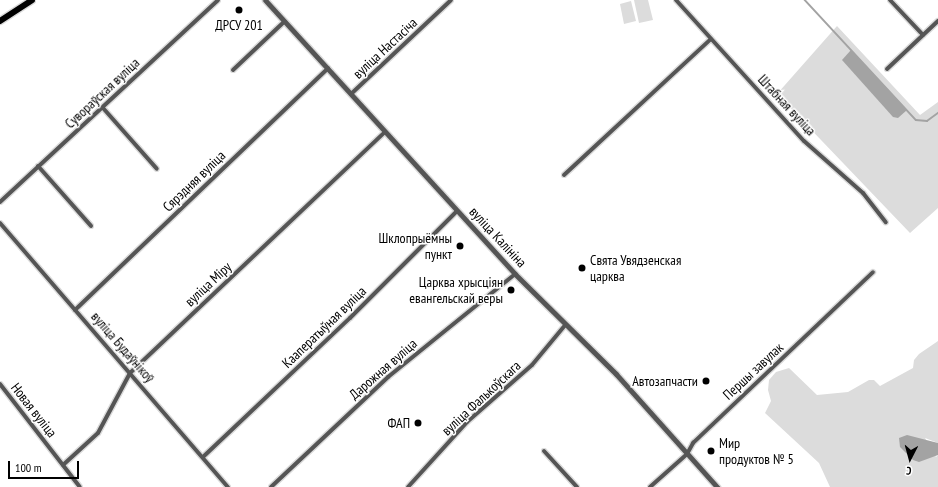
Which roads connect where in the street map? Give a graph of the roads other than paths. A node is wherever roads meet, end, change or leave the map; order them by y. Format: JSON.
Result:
{"nodes":[{"id":1,"x":32,"y":0,"type":"edge"},
{"id":2,"x":218,"y":0,"type":"edge"},
{"id":3,"x":265,"y":0,"type":"edge"},
{"id":4,"x":451,"y":0,"type":"edge"},
{"id":5,"x":676,"y":0,"type":"edge"},
{"id":6,"x":890,"y":0,"type":"edge"},
{"id":7,"x":285,"y":21,"type":"junction"},
{"id":8,"x":938,"y":21,"type":"edge"},
{"id":9,"x":0,"y":22,"type":"edge"},
{"id":10,"x":923,"y":35,"type":"junction"},
{"id":11,"x":710,"y":39,"type":"junction"},
{"id":12,"x":328,"y":68,"type":"junction"},
{"id":13,"x":887,"y":69,"type":"dead end"},
{"id":14,"x":233,"y":70,"type":"dead end"},
{"id":15,"x":351,"y":94,"type":"junction"},
{"id":16,"x":103,"y":108,"type":"junction"},
{"id":17,"x":385,"y":132,"type":"junction"},
{"id":18,"x":38,"y":166,"type":"junction"},
{"id":19,"x":157,"y":169,"type":"dead end"},
{"id":20,"x":564,"y":175,"type":"dead end"},
{"id":21,"x":0,"y":202,"type":"edge"},
{"id":22,"x":457,"y":211,"type":"junction"},
{"id":23,"x":886,"y":222,"type":"dead end"},
{"id":24,"x":0,"y":223,"type":"edge"},
{"id":25,"x":91,"y":226,"type":"dead end"},
{"id":26,"x":873,"y":272,"type":"dead end"},
{"id":27,"x":515,"y":274,"type":"junction"},
{"id":28,"x":75,"y":310,"type":"junction"},
{"id":29,"x":566,"y":324,"type":"junction"},
{"id":30,"x":130,"y":373,"type":"junction"},
{"id":31,"x":0,"y":384,"type":"edge"},
{"id":32,"x":544,"y":451,"type":"dead end"},
{"id":33,"x":687,"y":454,"type":"junction"},
{"id":34,"x":204,"y":456,"type":"junction"},
{"id":35,"x":63,"y":465,"type":"junction"},
{"id":36,"x":80,"y":487,"type":"edge"},
{"id":37,"x":228,"y":487,"type":"edge"},
{"id":38,"x":271,"y":487,"type":"edge"},
{"id":39,"x":408,"y":487,"type":"edge"},
{"id":40,"x":577,"y":487,"type":"edge"},
{"id":41,"x":650,"y":487,"type":"edge"},
{"id":42,"x":717,"y":487,"type":"edge"}],
"edges":[{"from":1,"to":9,"type":"main road"},
{"from":2,"to":16,"type":"street","name":"Сувораўская вуліца"},
{"from":3,"to":7,"type":"street","name":"вуліца Калініна"},
{"from":4,"to":15,"type":"street","name":"вуліца Настасіча"},
{"from":5,"to":11,"type":"street","name":"Штабная вуліца"},
{"from":6,"to":10,"type":"street"},
{"from":7,"to":12,"type":"street","name":"вуліца Калініна"},
{"from":7,"to":14,"type":"street"},
{"from":8,"to":10,"type":"street"},
{"from":10,"to":13,"type":"street"},
{"from":11,"to":20,"type":"street"},
{"from":11,"to":23,"type":"street","name":"Штабная вуліца"},
{"from":12,"to":15,"type":"street","name":"вуліца Калініна"},
{"from":12,"to":28,"type":"street","name":"Сярэдняя вуліца"},
{"from":15,"to":17,"type":"street","name":"вуліца Калініна"},
{"from":16,"to":18,"type":"street","name":"Сувораўская вуліца"},
{"from":16,"to":19,"type":"street"},
{"from":17,"to":22,"type":"street","name":"вуліца Калініна"},
{"from":17,"to":30,"type":"street","name":"вуліца Міру"},
{"from":18,"to":21,"type":"street","name":"Сувораўская вуліца"},
{"from":18,"to":25,"type":"street"},
{"from":22,"to":27,"type":"street","name":"вуліца Калініна"},
{"from":22,"to":34,"type":"street","name":"Кааператыўная вуліца"},
{"from":24,"to":28,"type":"street","name":"вуліца Будаўнікоў"},
{"from":26,"to":33,"type":"street","name":"Першы завулак"},
{"from":27,"to":29,"type":"street","name":"вуліца Калініна"},
{"from":27,"to":38,"type":"street","name":"Дарожная вуліца"},
{"from":28,"to":30,"type":"street","name":"вуліца Будаўнікоў"},
{"from":29,"to":33,"type":"street","name":"вуліца Калініна"},
{"from":29,"to":39,"type":"street","name":"вуліца Фалькоўскага"},
{"from":30,"to":34,"type":"street","name":"вуліца Будаўнікоў"},
{"from":30,"to":35,"type":"street","name":"вуліца Міру"},
{"from":31,"to":35,"type":"street","name":"Новая вуліца"},
{"from":32,"to":40,"type":"street"},
{"from":33,"to":41,"type":"street","name":"Першы завулак"},
{"from":33,"to":42,"type":"street","name":"вуліца Калініна"},
{"from":34,"to":37,"type":"street","name":"вуліца Будаўнікоў"},
{"from":35,"to":36,"type":"street","name":"Новая вуліца"}]}
